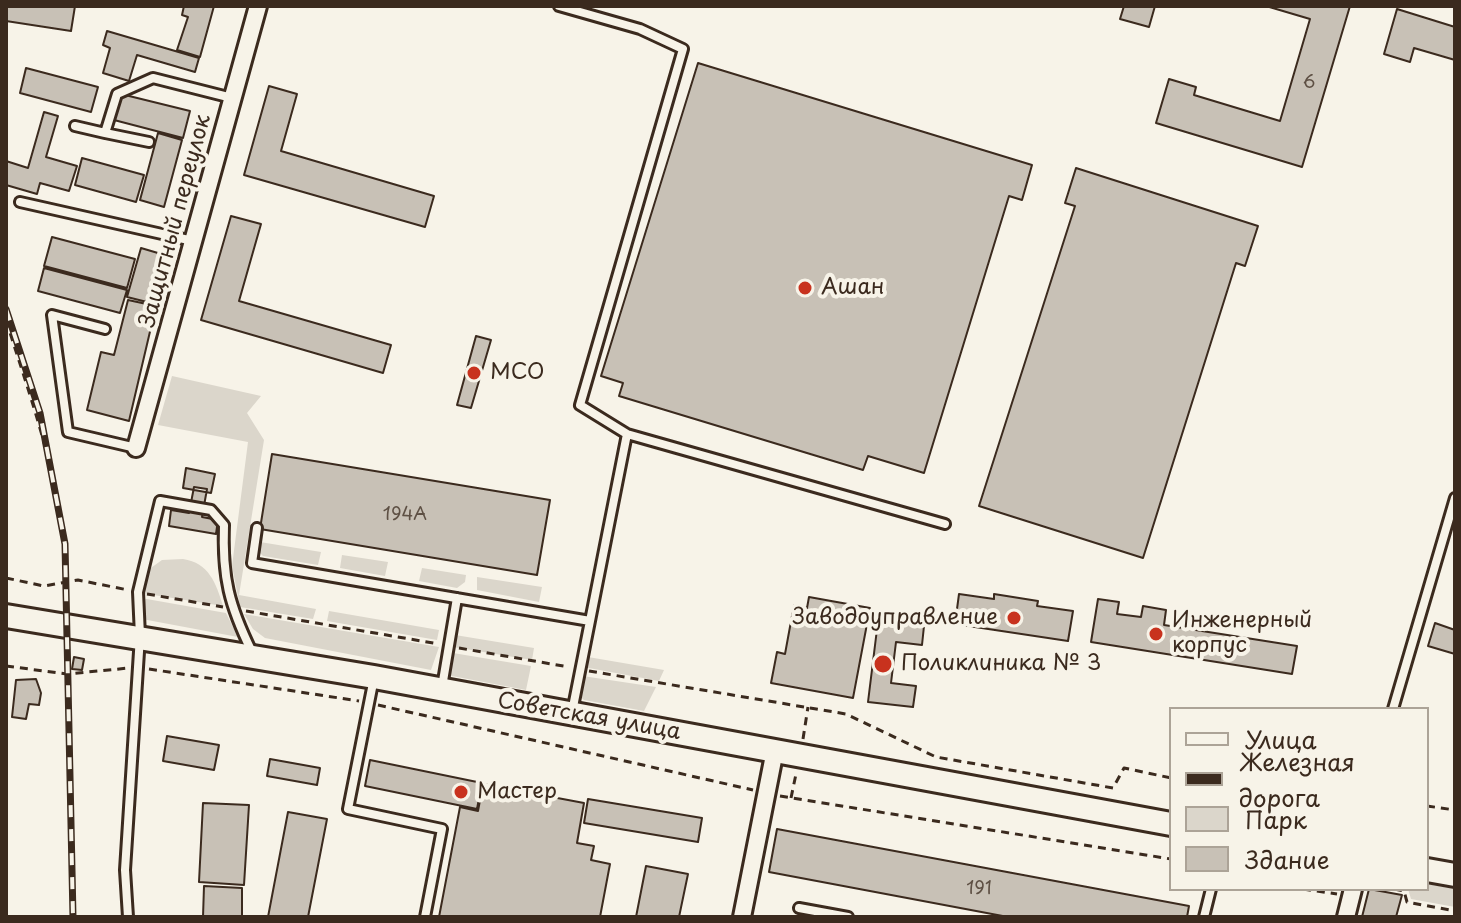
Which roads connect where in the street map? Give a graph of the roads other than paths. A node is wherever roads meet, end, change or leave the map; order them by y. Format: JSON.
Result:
{"nodes":[{"id":1,"x":258,"y":6,"type":"edge"},
{"id":2,"x":559,"y":6,"type":"edge"},
{"id":3,"x":233,"y":98,"type":"junction"},
{"id":4,"x":75,"y":126,"type":"dead end"},
{"id":5,"x":105,"y":133,"type":"junction"},
{"id":6,"x":149,"y":142,"type":"dead end"},
{"id":7,"x":20,"y":202,"type":"dead end"},
{"id":8,"x":193,"y":241,"type":"junction"},
{"id":9,"x":105,"y":329,"type":"dead end"},
{"id":10,"x":627,"y":434,"type":"junction"},
{"id":11,"x":136,"y":448,"type":"joint"},
{"id":12,"x":1455,"y":498,"type":"edge"},
{"id":13,"x":945,"y":524,"type":"dead end"},
{"id":14,"x":257,"y":528,"type":"dead end"},
{"id":15,"x":457,"y":598,"type":"junction"},
{"id":16,"x":6,"y":616,"type":"edge"},
{"id":17,"x":590,"y":621,"type":"junction"},
{"id":18,"x":140,"y":636,"type":"junction"},
{"id":19,"x":254,"y":656,"type":"junction"},
{"id":20,"x":374,"y":677,"type":"junction"},
{"id":21,"x":441,"y":690,"type":"junction"},
{"id":22,"x":1394,"y":707,"type":"edge"},
{"id":23,"x":572,"y":713,"type":"junction"},
{"id":24,"x":775,"y":750,"type":"junction"},
{"id":25,"x":1169,"y":824,"type":"edge"},
{"id":26,"x":1429,"y":870,"type":"edge"},
{"id":27,"x":1455,"y":875,"type":"edge"},
{"id":28,"x":1210,"y":891,"type":"edge"},
{"id":29,"x":1352,"y":891,"type":"edge"},
{"id":30,"x":799,"y":908,"type":"dead end"},
{"id":31,"x":128,"y":917,"type":"edge"},
{"id":32,"x":425,"y":917,"type":"edge"},
{"id":33,"x":742,"y":917,"type":"edge"},
{"id":34,"x":848,"y":917,"type":"edge"},
{"id":35,"x":1204,"y":917,"type":"edge"},
{"id":36,"x":1346,"y":917,"type":"edge"}],
"edges":[{"from":1,"to":3,"type":"street","name":"Защитный переулок"},
{"from":2,"to":10,"type":"lane"},
{"from":3,"to":5,"type":"lane"},
{"from":3,"to":8,"type":"street","name":"Защитный переулок"},
{"from":4,"to":5,"type":"lane"},
{"from":5,"to":6,"type":"lane"},
{"from":7,"to":8,"type":"lane"},
{"from":8,"to":11,"type":"street","name":"Защитный переулок"},
{"from":9,"to":11,"type":"lane"},
{"from":10,"to":13,"type":"lane"},
{"from":10,"to":17,"type":"lane"},
{"from":12,"to":22,"type":"lane"},
{"from":14,"to":15,"type":"lane"},
{"from":15,"to":17,"type":"lane"},
{"from":15,"to":21,"type":"lane"},
{"from":16,"to":18,"type":"main road","name":"Советская улица"},
{"from":17,"to":23,"type":"lane"},
{"from":18,"to":19,"type":"main road","name":"Советская улица"},
{"from":18,"to":19,"type":"lane"},
{"from":18,"to":31,"type":"lane"},
{"from":19,"to":20,"type":"main road","name":"Советская улица"},
{"from":20,"to":21,"type":"main road","name":"Советская улица"},
{"from":20,"to":32,"type":"lane"},
{"from":21,"to":23,"type":"main road","name":"Советская улица"},
{"from":23,"to":24,"type":"main road","name":"Советская улица"},
{"from":24,"to":25,"type":"main road","name":"Советская улица"},
{"from":24,"to":33,"type":"street"},
{"from":26,"to":27,"type":"main road"},
{"from":28,"to":35,"type":"lane"},
{"from":29,"to":36,"type":"street"},
{"from":30,"to":34,"type":"lane"}]}
